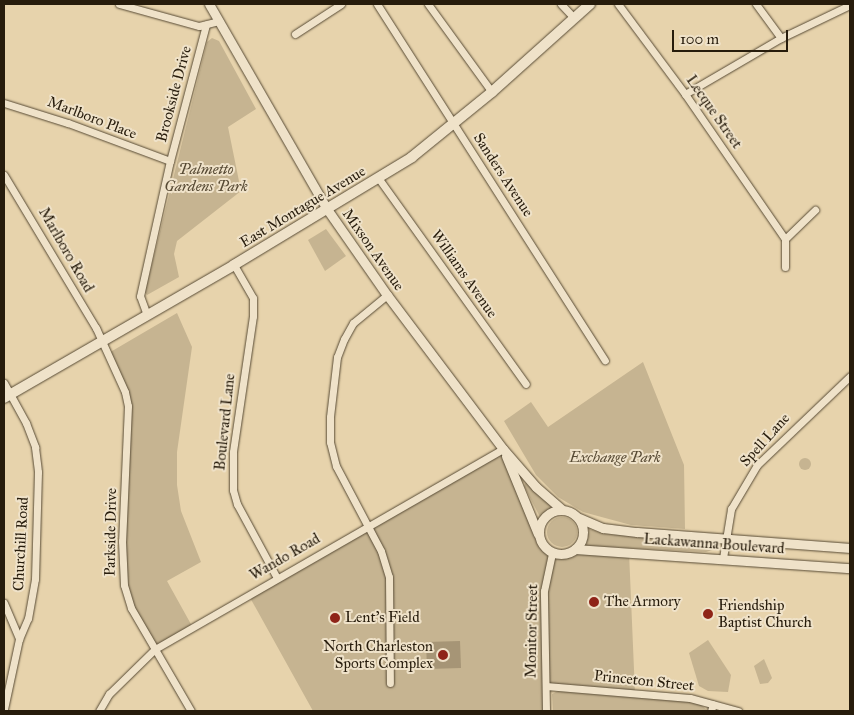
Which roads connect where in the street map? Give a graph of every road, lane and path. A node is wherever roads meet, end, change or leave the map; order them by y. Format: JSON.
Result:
{"nodes":[{"id":1,"x":121,"y":4,"type":"edge"},
{"id":2,"x":209,"y":4,"type":"edge"},
{"id":3,"x":341,"y":4,"type":"edge"},
{"id":4,"x":377,"y":4,"type":"edge"},
{"id":5,"x":428,"y":4,"type":"edge"},
{"id":6,"x":561,"y":4,"type":"edge"},
{"id":7,"x":590,"y":4,"type":"edge"},
{"id":8,"x":618,"y":4,"type":"edge"},
{"id":9,"x":756,"y":4,"type":"edge"},
{"id":10,"x":850,"y":5,"type":"edge"},
{"id":11,"x":574,"y":18,"type":"junction"},
{"id":12,"x":218,"y":20,"type":"junction"},
{"id":13,"x":206,"y":25,"type":"junction"},
{"id":14,"x":295,"y":34,"type":"dead end"},
{"id":15,"x":781,"y":38,"type":"junction"},
{"id":16,"x":492,"y":92,"type":"junction"},
{"id":17,"x":685,"y":94,"type":"junction"},
{"id":18,"x":4,"y":103,"type":"edge"},
{"id":19,"x":454,"y":124,"type":"junction"},
{"id":20,"x":170,"y":161,"type":"junction"},
{"id":21,"x":4,"y":175,"type":"edge"},
{"id":22,"x":379,"y":179,"type":"junction"},
{"id":23,"x":327,"y":209,"type":"junction"},
{"id":24,"x":815,"y":210,"type":"dead end"},
{"id":25,"x":785,"y":239,"type":"junction"},
{"id":26,"x":234,"y":265,"type":"junction"},
{"id":27,"x":785,"y":267,"type":"dead end"},
{"id":28,"x":387,"y":295,"type":"junction"},
{"id":29,"x":147,"y":315,"type":"junction"},
{"id":30,"x":101,"y":341,"type":"junction"},
{"id":31,"x":605,"y":360,"type":"dead end"},
{"id":32,"x":850,"y":376,"type":"edge"},
{"id":33,"x":4,"y":383,"type":"edge"},
{"id":34,"x":526,"y":384,"type":"dead end"},
{"id":35,"x":7,"y":396,"type":"edge"},
{"id":36,"x":503,"y":449,"type":"junction"},
{"id":37,"x":562,"y":510,"type":"junction"},
{"id":38,"x":579,"y":518,"type":"junction"},
{"id":39,"x":368,"y":525,"type":"junction"},
{"id":40,"x":539,"y":536,"type":"junction"},
{"id":41,"x":726,"y":539,"type":"junction"},
{"id":42,"x":850,"y":548,"type":"edge"},
{"id":43,"x":575,"y":549,"type":"junction"},
{"id":44,"x":552,"y":552,"type":"junction"},
{"id":45,"x":723,"y":558,"type":"junction"},
{"id":46,"x":850,"y":568,"type":"edge"},
{"id":47,"x":277,"y":578,"type":"junction"},
{"id":48,"x":4,"y":603,"type":"edge"},
{"id":49,"x":19,"y":639,"type":"junction"},
{"id":50,"x":155,"y":649,"type":"junction"},
{"id":51,"x":390,"y":683,"type":"dead end"},
{"id":52,"x":546,"y":686,"type":"junction"},
{"id":53,"x":712,"y":708,"type":"edge"},
{"id":54,"x":4,"y":709,"type":"edge"},
{"id":55,"x":99,"y":711,"type":"edge"},
{"id":56,"x":191,"y":711,"type":"edge"},
{"id":57,"x":546,"y":711,"type":"edge"},
{"id":58,"x":738,"y":711,"type":"edge"}],
"edges":[{"from":1,"to":13,"type":"street"},
{"from":2,"to":12,"type":"street","name":"Mixson Avenue"},
{"from":3,"to":14,"type":"street"},
{"from":4,"to":19,"type":"street","name":"Sanders Avenue"},
{"from":5,"to":16,"type":"street"},
{"from":6,"to":11,"type":"street"},
{"from":7,"to":11,"type":"main road","name":"East Montague Avenue"},
{"from":8,"to":17,"type":"street","name":"Lecque Street"},
{"from":9,"to":15,"type":"street"},
{"from":10,"to":15,"type":"street"},
{"from":11,"to":16,"type":"main road","name":"East Montague Avenue"},
{"from":12,"to":13,"type":"street"},
{"from":12,"to":23,"type":"street","name":"Mixson Avenue"},
{"from":13,"to":20,"type":"street","name":"Brookside Drive"},
{"from":15,"to":17,"type":"street"},
{"from":16,"to":19,"type":"main road","name":"East Montague Avenue"},
{"from":17,"to":25,"type":"street","name":"Lecque Street"},
{"from":18,"to":20,"type":"street","name":"Marlboro Place"},
{"from":19,"to":22,"type":"main road","name":"East Montague Avenue"},
{"from":19,"to":31,"type":"street","name":"Sanders Avenue"},
{"from":20,"to":29,"type":"street","name":"Brookside Drive"},
{"from":21,"to":30,"type":"street","name":"Marlboro Road"},
{"from":22,"to":23,"type":"main road","name":"East Montague Avenue"},
{"from":22,"to":34,"type":"street","name":"Williams Avenue"},
{"from":23,"to":26,"type":"main road","name":"East Montague Avenue"},
{"from":23,"to":28,"type":"street","name":"Mixson Avenue"},
{"from":24,"to":25,"type":"street"},
{"from":25,"to":27,"type":"street"},
{"from":26,"to":29,"type":"main road","name":"East Montague Avenue"},
{"from":26,"to":47,"type":"street","name":"Boulevard Lane"},
{"from":28,"to":36,"type":"street","name":"Mixson Avenue"},
{"from":28,"to":39,"type":"street"},
{"from":29,"to":30,"type":"main road","name":"East Montague Avenue"},
{"from":30,"to":35,"type":"main road","name":"East Montague Avenue"},
{"from":30,"to":50,"type":"street","name":"Parkside Drive"},
{"from":32,"to":41,"type":"street","name":"Spell Lane"},
{"from":33,"to":35,"type":"street","name":"Churchill Road"},
{"from":35,"to":49,"type":"street","name":"Churchill Road"},
{"from":36,"to":37,"type":"street"},
{"from":36,"to":39,"type":"street","name":"Wando Road"},
{"from":36,"to":40,"type":"street"},
{"from":37,"to":38,"type":"street"},
{"from":37,"to":40,"type":"street"},
{"from":38,"to":41,"type":"street","name":"Lackawanna Boulevard"},
{"from":38,"to":43,"type":"street"},
{"from":39,"to":47,"type":"street","name":"Wando Road"},
{"from":39,"to":51,"type":"street"},
{"from":40,"to":44,"type":"street"},
{"from":41,"to":42,"type":"street","name":"Lackawanna Boulevard"},
{"from":41,"to":45,"type":"street","name":"Spell Lane"},
{"from":43,"to":44,"type":"street"},
{"from":43,"to":45,"type":"street","name":"Lackawanna Boulevard"},
{"from":44,"to":52,"type":"street","name":"Monitor Street"},
{"from":45,"to":46,"type":"street","name":"Lackawanna Boulevard"},
{"from":47,"to":50,"type":"street","name":"Wando Road"},
{"from":48,"to":49,"type":"street"},
{"from":49,"to":54,"type":"street","name":"Churchill Road"},
{"from":50,"to":55,"type":"street","name":"Wando Road"},
{"from":50,"to":56,"type":"street","name":"Parkside Drive"},
{"from":52,"to":53,"type":"street","name":"Princeton Street"},
{"from":52,"to":57,"type":"street","name":"Monitor Street"},
{"from":53,"to":58,"type":"street","name":"Princeton Street"}]}
